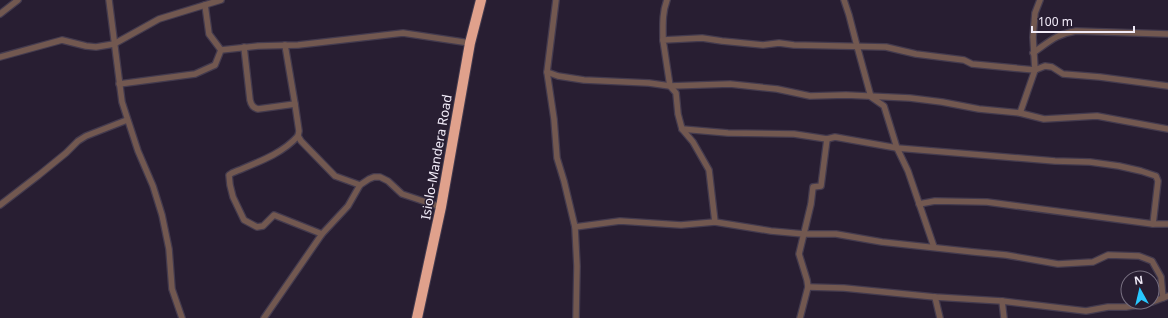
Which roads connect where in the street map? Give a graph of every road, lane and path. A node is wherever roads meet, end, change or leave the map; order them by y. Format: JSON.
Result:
{"nodes":[{"id":1,"x":18,"y":0,"type":"edge"},
{"id":2,"x":108,"y":0,"type":"edge"},
{"id":3,"x":221,"y":0,"type":"edge"},
{"id":4,"x":481,"y":0,"type":"edge"},
{"id":5,"x":556,"y":0,"type":"edge"},
{"id":6,"x":667,"y":0,"type":"edge"},
{"id":7,"x":844,"y":0,"type":"edge"},
{"id":8,"x":1040,"y":0,"type":"edge"},
{"id":9,"x":205,"y":5,"type":"junction"},
{"id":10,"x":0,"y":14,"type":"edge"},
{"id":11,"x":1168,"y":34,"type":"edge"},
{"id":12,"x":663,"y":40,"type":"junction"},
{"id":13,"x":470,"y":43,"type":"junction"},
{"id":14,"x":114,"y":44,"type":"junction"},
{"id":15,"x":285,"y":45,"type":"junction"},
{"id":16,"x":857,"y":46,"type":"junction"},
{"id":17,"x":244,"y":47,"type":"junction"},
{"id":18,"x":221,"y":50,"type":"junction"},
{"id":19,"x":1033,"y":53,"type":"junction"},
{"id":20,"x":0,"y":57,"type":"edge"},
{"id":21,"x":1035,"y":70,"type":"junction"},
{"id":22,"x":547,"y":72,"type":"junction"},
{"id":23,"x":119,"y":84,"type":"junction"},
{"id":24,"x":670,"y":86,"type":"junction"},
{"id":25,"x":1168,"y":86,"type":"edge"},
{"id":26,"x":871,"y":97,"type":"junction"},
{"id":27,"x":295,"y":104,"type":"junction"},
{"id":28,"x":1020,"y":113,"type":"junction"},
{"id":29,"x":127,"y":120,"type":"junction"},
{"id":30,"x":682,"y":129,"type":"junction"},
{"id":31,"x":1168,"y":129,"type":"edge"},
{"id":32,"x":298,"y":136,"type":"junction"},
{"id":33,"x":827,"y":139,"type":"junction"},
{"id":34,"x":897,"y":148,"type":"junction"},
{"id":35,"x":360,"y":185,"type":"junction"},
{"id":36,"x":919,"y":204,"type":"junction"},
{"id":37,"x":0,"y":205,"type":"edge"},
{"id":38,"x":441,"y":207,"type":"junction"},
{"id":39,"x":715,"y":222,"type":"junction"},
{"id":40,"x":1153,"y":224,"type":"junction"},
{"id":41,"x":1168,"y":224,"type":"edge"},
{"id":42,"x":575,"y":227,"type":"junction"},
{"id":43,"x":322,"y":234,"type":"junction"},
{"id":44,"x":804,"y":234,"type":"junction"},
{"id":45,"x":934,"y":247,"type":"junction"},
{"id":46,"x":808,"y":287,"type":"junction"},
{"id":47,"x":935,"y":297,"type":"junction"},
{"id":48,"x":1165,"y":297,"type":"edge"},
{"id":49,"x":1002,"y":301,"type":"junction"},
{"id":50,"x":1120,"y":307,"type":"edge"},
{"id":51,"x":182,"y":318,"type":"edge"},
{"id":52,"x":264,"y":318,"type":"edge"},
{"id":53,"x":417,"y":318,"type":"edge"},
{"id":54,"x":576,"y":318,"type":"edge"},
{"id":55,"x":800,"y":318,"type":"edge"},
{"id":56,"x":940,"y":318,"type":"edge"},
{"id":57,"x":1004,"y":318,"type":"edge"}],
"edges":[{"from":1,"to":10,"type":"street"},
{"from":2,"to":14,"type":"street"},
{"from":3,"to":9,"type":"street"},
{"from":4,"to":13,"type":"highway","name":"Isiolo-Mandera Road"},
{"from":5,"to":22,"type":"street"},
{"from":6,"to":12,"type":"street"},
{"from":7,"to":16,"type":"street"},
{"from":8,"to":19,"type":"street"},
{"from":9,"to":14,"type":"street"},
{"from":9,"to":18,"type":"street"},
{"from":11,"to":19,"type":"street"},
{"from":12,"to":16,"type":"street"},
{"from":12,"to":24,"type":"street"},
{"from":13,"to":15,"type":"street"},
{"from":13,"to":38,"type":"highway","name":"Isiolo-Mandera Road"},
{"from":14,"to":20,"type":"street"},
{"from":14,"to":23,"type":"street"},
{"from":15,"to":17,"type":"street"},
{"from":15,"to":27,"type":"street"},
{"from":16,"to":21,"type":"street"},
{"from":16,"to":26,"type":"street"},
{"from":17,"to":18,"type":"street"},
{"from":17,"to":27,"type":"street"},
{"from":18,"to":23,"type":"street"},
{"from":19,"to":21,"type":"street"},
{"from":21,"to":25,"type":"street"},
{"from":21,"to":28,"type":"street"},
{"from":22,"to":24,"type":"street"},
{"from":22,"to":42,"type":"street"},
{"from":23,"to":29,"type":"street"},
{"from":24,"to":26,"type":"street"},
{"from":24,"to":30,"type":"street"},
{"from":26,"to":28,"type":"street"},
{"from":26,"to":34,"type":"street"},
{"from":27,"to":32,"type":"street"},
{"from":28,"to":31,"type":"street"},
{"from":29,"to":37,"type":"street"},
{"from":29,"to":51,"type":"street"},
{"from":30,"to":33,"type":"street"},
{"from":30,"to":39,"type":"street"},
{"from":32,"to":35,"type":"street"},
{"from":32,"to":43,"type":"street"},
{"from":33,"to":34,"type":"street"},
{"from":33,"to":44,"type":"street"},
{"from":34,"to":36,"type":"street"},
{"from":34,"to":40,"type":"street"},
{"from":35,"to":38,"type":"street"},
{"from":35,"to":43,"type":"street"},
{"from":36,"to":40,"type":"street"},
{"from":36,"to":45,"type":"street"},
{"from":38,"to":53,"type":"highway","name":"Isiolo-Mandera Road"},
{"from":39,"to":42,"type":"street"},
{"from":39,"to":44,"type":"street"},
{"from":40,"to":41,"type":"street"},
{"from":42,"to":54,"type":"street"},
{"from":43,"to":52,"type":"street"},
{"from":44,"to":45,"type":"street"},
{"from":44,"to":46,"type":"street"},
{"from":45,"to":48,"type":"street"},
{"from":46,"to":47,"type":"street"},
{"from":46,"to":55,"type":"street"},
{"from":47,"to":49,"type":"street"},
{"from":47,"to":56,"type":"street"},
{"from":49,"to":50,"type":"street"},
{"from":49,"to":57,"type":"street"}]}
